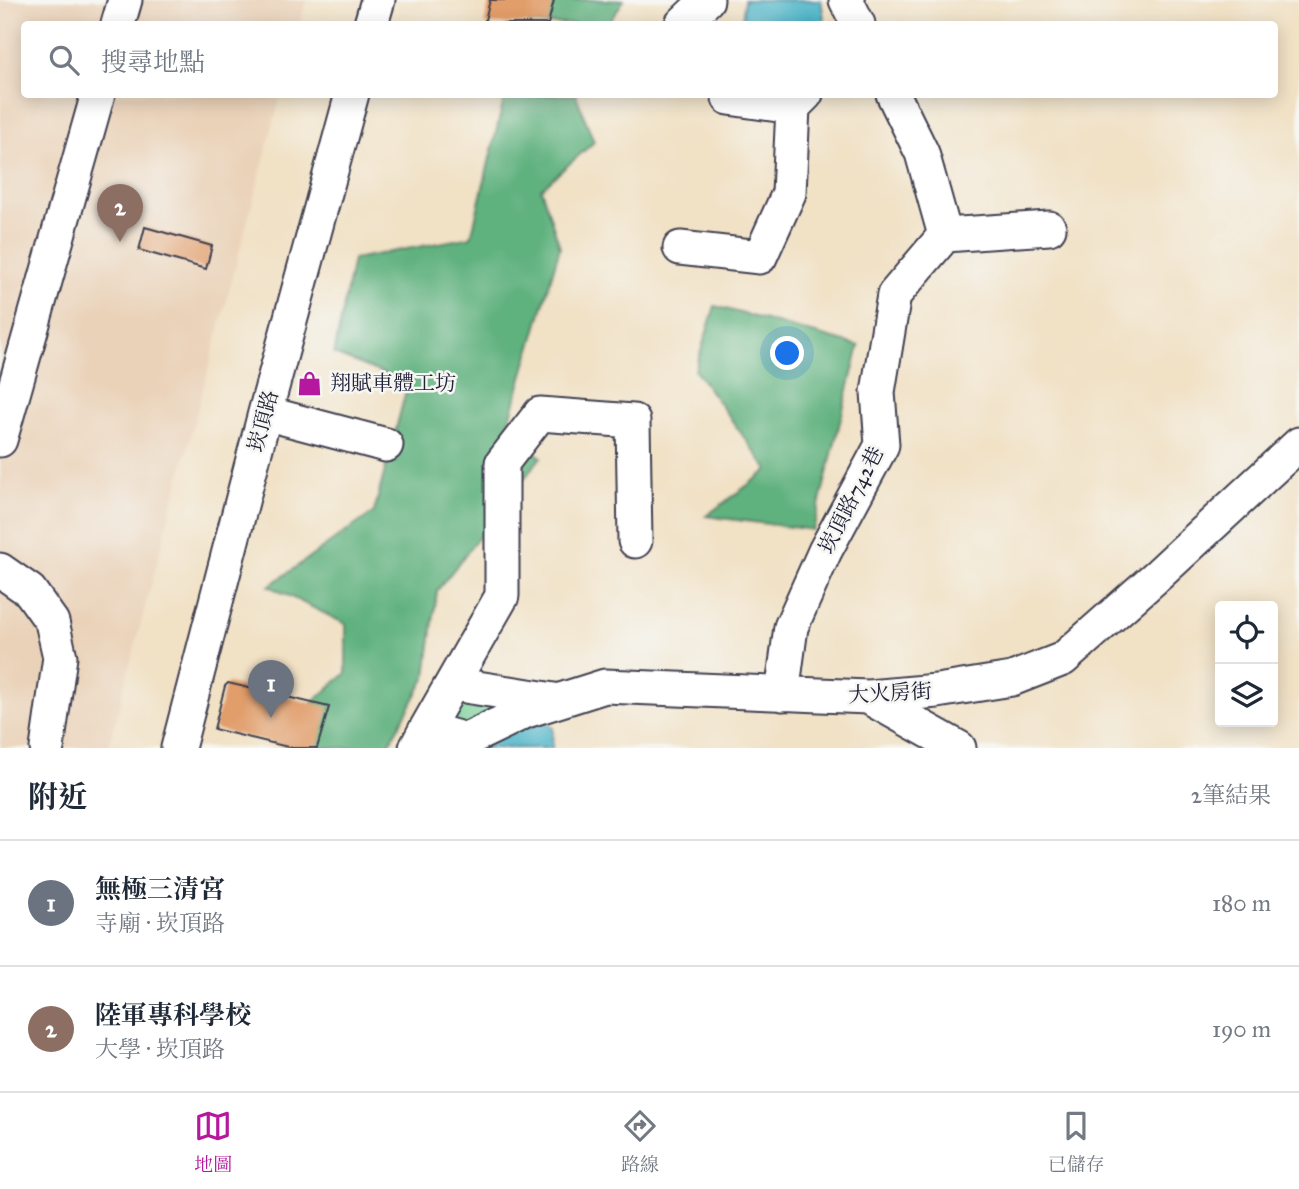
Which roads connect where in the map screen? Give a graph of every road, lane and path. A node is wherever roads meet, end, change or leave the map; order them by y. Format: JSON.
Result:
{"nodes":[{"id":1,"x":125,"y":0,"type":"edge"},
{"id":2,"x":378,"y":0,"type":"edge"},
{"id":3,"x":708,"y":0,"type":"edge"},
{"id":4,"x":845,"y":0,"type":"edge"},
{"id":5,"x":119,"y":21,"type":"edge"},
{"id":6,"x":372,"y":21,"type":"edge"},
{"id":7,"x":685,"y":21,"type":"edge"},
{"id":8,"x":856,"y":21,"type":"edge"},
{"id":9,"x":97,"y":98,"type":"edge"},
{"id":10,"x":351,"y":98,"type":"edge"},
{"id":11,"x":729,"y":98,"type":"dead end"},
{"id":12,"x":895,"y":98,"type":"edge"},
{"id":13,"x":799,"y":101,"type":"edge"},
{"id":14,"x":1049,"y":228,"type":"dead end"},
{"id":15,"x":945,"y":235,"type":"junction"},
{"id":16,"x":680,"y":248,"type":"dead end"},
{"id":17,"x":265,"y":413,"type":"junction"},
{"id":18,"x":0,"y":440,"type":"edge"},
{"id":19,"x":1299,"y":444,"type":"edge"},
{"id":20,"x":386,"y":445,"type":"dead end"},
{"id":21,"x":635,"y":541,"type":"dead end"},
{"id":22,"x":0,"y":569,"type":"edge"},
{"id":23,"x":452,"y":684,"type":"junction"},
{"id":24,"x":782,"y":694,"type":"junction"},
{"id":25,"x":868,"y":697,"type":"junction"},
{"id":26,"x":558,"y":701,"type":"junction"},
{"id":27,"x":421,"y":738,"type":"edge"},
{"id":28,"x":47,"y":748,"type":"edge"},
{"id":29,"x":178,"y":748,"type":"edge"},
{"id":30,"x":959,"y":748,"type":"edge"}],
"edges":[{"from":1,"to":5,"type":"street"},
{"from":2,"to":6,"type":"street"},
{"from":3,"to":7,"type":"street"},
{"from":4,"to":8,"type":"street"},
{"from":9,"to":18,"type":"street"},
{"from":10,"to":17,"type":"street","name":"崁頂路"},
{"from":11,"to":13,"type":"street"},
{"from":12,"to":15,"type":"street"},
{"from":13,"to":16,"type":"street"},
{"from":14,"to":15,"type":"street"},
{"from":15,"to":24,"type":"street","name":"崁頂路742巷"},
{"from":17,"to":20,"type":"street"},
{"from":17,"to":29,"type":"street","name":"崁頂路"},
{"from":19,"to":25,"type":"street","name":"大火房街"},
{"from":21,"to":23,"type":"street"},
{"from":22,"to":28,"type":"street"},
{"from":23,"to":26,"type":"street"},
{"from":23,"to":27,"type":"street"},
{"from":24,"to":25,"type":"street","name":"大火房街"},
{"from":24,"to":26,"type":"street","name":"大火房街"},
{"from":25,"to":30,"type":"street"},
{"from":26,"to":27,"type":"street","name":"大火房街"}]}
